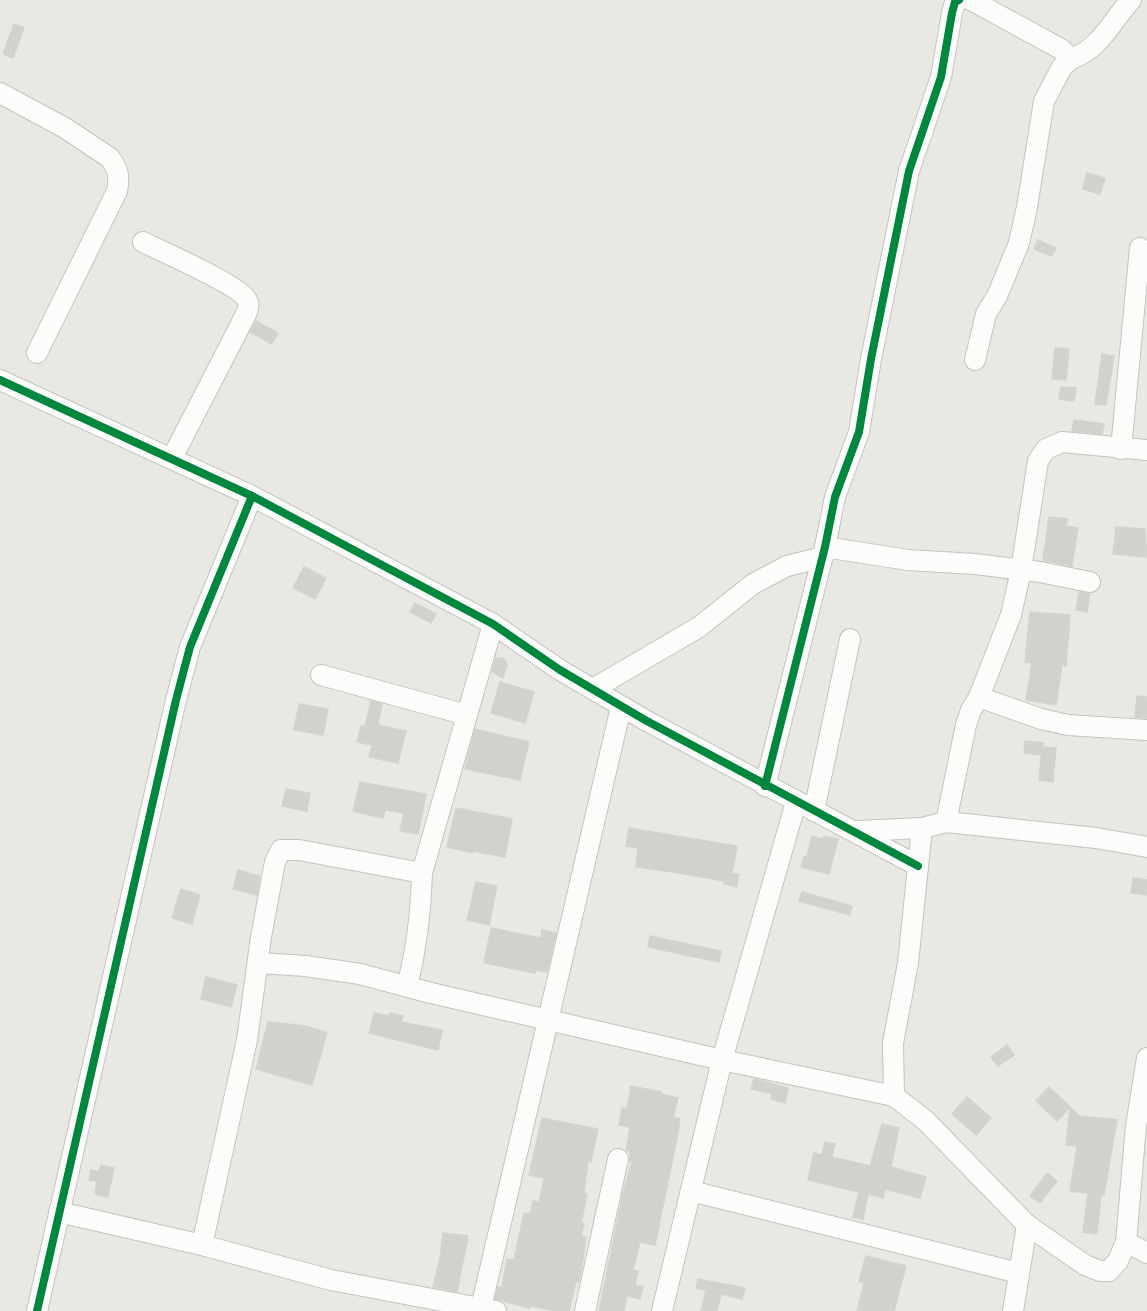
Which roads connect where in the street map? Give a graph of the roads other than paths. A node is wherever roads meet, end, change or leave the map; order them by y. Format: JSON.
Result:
{"nodes":[{"id":1,"x":958,"y":0,"type":"edge"},
{"id":2,"x":971,"y":0,"type":"edge"},
{"id":3,"x":1131,"y":0,"type":"edge"},
{"id":4,"x":1071,"y":59,"type":"junction"},
{"id":5,"x":0,"y":93,"type":"edge"},
{"id":6,"x":144,"y":242,"type":"dead end"},
{"id":7,"x":1140,"y":248,"type":"dead end"},
{"id":8,"x":37,"y":352,"type":"dead end"},
{"id":9,"x":975,"y":360,"type":"dead end"},
{"id":10,"x":0,"y":380,"type":"edge"},
{"id":11,"x":1121,"y":449,"type":"junction"},
{"id":12,"x":1147,"y":450,"type":"edge"},
{"id":13,"x":172,"y":458,"type":"junction"},
{"id":14,"x":252,"y":496,"type":"junction"},
{"id":15,"x":824,"y":552,"type":"junction"},
{"id":16,"x":1021,"y":570,"type":"junction"},
{"id":17,"x":1090,"y":582,"type":"dead end"},
{"id":18,"x":493,"y":624,"type":"junction"},
{"id":19,"x":850,"y":639,"type":"dead end"},
{"id":20,"x":321,"y":675,"type":"dead end"},
{"id":21,"x":593,"y":689,"type":"junction"},
{"id":22,"x":979,"y":697,"type":"junction"},
{"id":23,"x":621,"y":707,"type":"junction"},
{"id":24,"x":467,"y":715,"type":"junction"},
{"id":25,"x":1147,"y":730,"type":"edge"},
{"id":26,"x":765,"y":786,"type":"junction"},
{"id":27,"x":796,"y":802,"type":"junction"},
{"id":28,"x":814,"y":812,"type":"junction"},
{"id":29,"x":946,"y":822,"type":"junction"},
{"id":30,"x":922,"y":828,"type":"junction"},
{"id":31,"x":854,"y":831,"type":"junction"},
{"id":32,"x":1147,"y":847,"type":"edge"},
{"id":33,"x":918,"y":866,"type":"junction"},
{"id":34,"x":422,"y":873,"type":"junction"},
{"id":35,"x":258,"y":963,"type":"junction"},
{"id":36,"x":407,"y":987,"type":"junction"},
{"id":37,"x":548,"y":1020,"type":"junction"},
{"id":38,"x":1147,"y":1058,"type":"edge"},
{"id":39,"x":722,"y":1060,"type":"junction"},
{"id":40,"x":894,"y":1096,"type":"junction"},
{"id":41,"x":618,"y":1159,"type":"dead end"},
{"id":42,"x":691,"y":1191,"type":"junction"},
{"id":43,"x":59,"y":1212,"type":"junction"},
{"id":44,"x":1027,"y":1225,"type":"junction"},
{"id":45,"x":1126,"y":1242,"type":"junction"},
{"id":46,"x":202,"y":1245,"type":"junction"},
{"id":47,"x":1147,"y":1253,"type":"edge"},
{"id":48,"x":1019,"y":1273,"type":"junction"},
{"id":49,"x":488,"y":1310,"type":"edge"},
{"id":50,"x":37,"y":1311,"type":"edge"},
{"id":51,"x":585,"y":1311,"type":"edge"},
{"id":52,"x":662,"y":1311,"type":"edge"},
{"id":53,"x":1014,"y":1311,"type":"edge"}],
"edges":[{"from":1,"to":15,"type":"street"},
{"from":2,"to":4,"type":"street"},
{"from":3,"to":4,"type":"street"},
{"from":4,"to":9,"type":"street"},
{"from":5,"to":8,"type":"street"},
{"from":6,"to":13,"type":"street"},
{"from":7,"to":11,"type":"street"},
{"from":10,"to":13,"type":"street"},
{"from":11,"to":12,"type":"street"},
{"from":11,"to":16,"type":"street"},
{"from":13,"to":14,"type":"street"},
{"from":14,"to":18,"type":"street"},
{"from":14,"to":43,"type":"street"},
{"from":15,"to":16,"type":"street"},
{"from":15,"to":21,"type":"street"},
{"from":15,"to":26,"type":"street"},
{"from":16,"to":17,"type":"street"},
{"from":16,"to":22,"type":"street"},
{"from":18,"to":21,"type":"street"},
{"from":18,"to":24,"type":"street"},
{"from":19,"to":28,"type":"street"},
{"from":20,"to":24,"type":"street"},
{"from":21,"to":23,"type":"street"},
{"from":22,"to":25,"type":"street"},
{"from":22,"to":29,"type":"street"},
{"from":23,"to":26,"type":"street"},
{"from":23,"to":37,"type":"street"},
{"from":24,"to":34,"type":"street"},
{"from":26,"to":27,"type":"street"},
{"from":27,"to":28,"type":"street"},
{"from":27,"to":39,"type":"street"},
{"from":28,"to":31,"type":"street"},
{"from":29,"to":30,"type":"street"},
{"from":29,"to":32,"type":"street"},
{"from":30,"to":31,"type":"street"},
{"from":30,"to":33,"type":"street"},
{"from":31,"to":33,"type":"street"},
{"from":33,"to":40,"type":"street"},
{"from":34,"to":35,"type":"street"},
{"from":34,"to":36,"type":"street"},
{"from":35,"to":36,"type":"street"},
{"from":35,"to":46,"type":"street"},
{"from":36,"to":37,"type":"street"},
{"from":37,"to":39,"type":"street"},
{"from":37,"to":49,"type":"street"},
{"from":38,"to":45,"type":"street"},
{"from":39,"to":40,"type":"street"},
{"from":39,"to":42,"type":"street"},
{"from":40,"to":44,"type":"street"},
{"from":41,"to":51,"type":"street"},
{"from":42,"to":48,"type":"street"},
{"from":42,"to":52,"type":"street"},
{"from":43,"to":46,"type":"street"},
{"from":43,"to":50,"type":"street"},
{"from":44,"to":45,"type":"street"},
{"from":44,"to":48,"type":"street"},
{"from":45,"to":47,"type":"street"},
{"from":46,"to":49,"type":"street"},
{"from":48,"to":53,"type":"street"}]}
